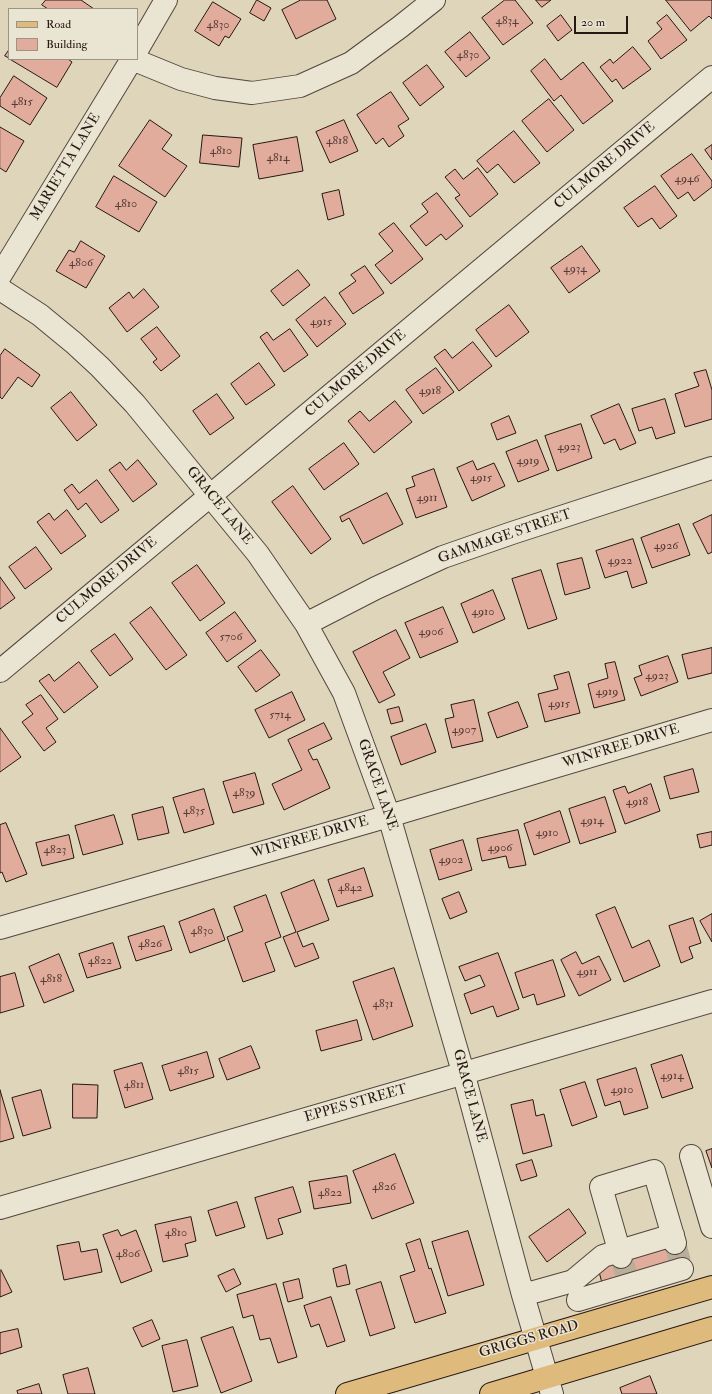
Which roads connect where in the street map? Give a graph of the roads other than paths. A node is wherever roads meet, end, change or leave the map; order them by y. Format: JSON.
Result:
{"nodes":[{"id":1,"x":166,"y":0,"type":"edge"},
{"id":2,"x":434,"y":0,"type":"edge"},
{"id":3,"x":138,"y":48,"type":"edge"},
{"id":4,"x":131,"y":60,"type":"edge"},
{"id":5,"x":134,"y":60,"type":"edge"},
{"id":6,"x":712,"y":77,"type":"edge"},
{"id":7,"x":0,"y":276,"type":"edge"},
{"id":8,"x":0,"y":289,"type":"edge"},
{"id":9,"x":712,"y":468,"type":"edge"},
{"id":10,"x":210,"y":495,"type":"junction"},
{"id":11,"x":306,"y":624,"type":"junction"},
{"id":12,"x":0,"y":671,"type":"edge"},
{"id":13,"x":712,"y":720,"type":"edge"},
{"id":14,"x":389,"y":816,"type":"junction"},
{"id":15,"x":0,"y":928,"type":"edge"},
{"id":16,"x":712,"y":1001,"type":"edge"},
{"id":17,"x":463,"y":1072,"type":"junction"},
{"id":18,"x":691,"y":1156,"type":"dead end"},
{"id":19,"x":0,"y":1208,"type":"edge"},
{"id":20,"x":712,"y":1227,"type":"edge"},
{"id":21,"x":678,"y":1252,"type":"junction"},
{"id":22,"x":624,"y":1267,"type":"junction"},
{"id":23,"x":712,"y":1287,"type":"edge"},
{"id":24,"x":576,"y":1290,"type":"junction"},
{"id":25,"x":689,"y":1293,"type":"junction"},
{"id":26,"x":523,"y":1295,"type":"junction"},
{"id":27,"x":637,"y":1308,"type":"junction"},
{"id":28,"x":586,"y":1324,"type":"junction"},
{"id":29,"x":712,"y":1328,"type":"edge"},
{"id":30,"x":536,"y":1338,"type":"junction"},
{"id":31,"x":550,"y":1386,"type":"edge"},
{"id":32,"x":347,"y":1394,"type":"edge"},
{"id":33,"x":491,"y":1394,"type":"edge"}],
"edges":[{"from":1,"to":3,"type":"street"},
{"from":2,"to":5,"type":"street"},
{"from":4,"to":7,"type":"street","name":"MARIETTA LANE"},
{"from":6,"to":10,"type":"street","name":"CULMORE DRIVE"},
{"from":8,"to":10,"type":"street","name":"GRACE LANE"},
{"from":9,"to":11,"type":"street","name":"GAMMAGE STREET"},
{"from":10,"to":11,"type":"street","name":"GRACE LANE"},
{"from":10,"to":12,"type":"street","name":"CULMORE DRIVE"},
{"from":11,"to":14,"type":"street","name":"GRACE LANE"},
{"from":13,"to":14,"type":"street","name":"WINFREE DRIVE"},
{"from":14,"to":15,"type":"street","name":"WINFREE DRIVE"},
{"from":14,"to":17,"type":"street","name":"GRACE LANE"},
{"from":16,"to":17,"type":"street","name":"EPPES STREET"},
{"from":17,"to":19,"type":"street","name":"EPPES STREET"},
{"from":17,"to":26,"type":"street","name":"GRACE LANE"},
{"from":18,"to":20,"type":"street"},
{"from":21,"to":22,"type":"street"},
{"from":21,"to":22,"type":"street"},
{"from":21,"to":22,"type":"street"},
{"from":21,"to":25,"type":"street"},
{"from":22,"to":24,"type":"street"},
{"from":22,"to":24,"type":"street"},
{"from":22,"to":27,"type":"street"},
{"from":23,"to":25,"type":"main road","name":"GRIGGS ROAD"},
{"from":24,"to":26,"type":"street"},
{"from":24,"to":28,"type":"street"},
{"from":25,"to":27,"type":"main road","name":"GRIGGS ROAD"},
{"from":26,"to":30,"type":"street","name":"GRACE LANE"},
{"from":27,"to":28,"type":"main road","name":"GRIGGS ROAD"},
{"from":28,"to":30,"type":"main road","name":"GRIGGS ROAD"},
{"from":29,"to":31,"type":"main road"},
{"from":30,"to":31,"type":"street","name":"GRACE LANE"},
{"from":30,"to":32,"type":"main road","name":"GRIGGS ROAD"},
{"from":31,"to":33,"type":"main road"}]}
